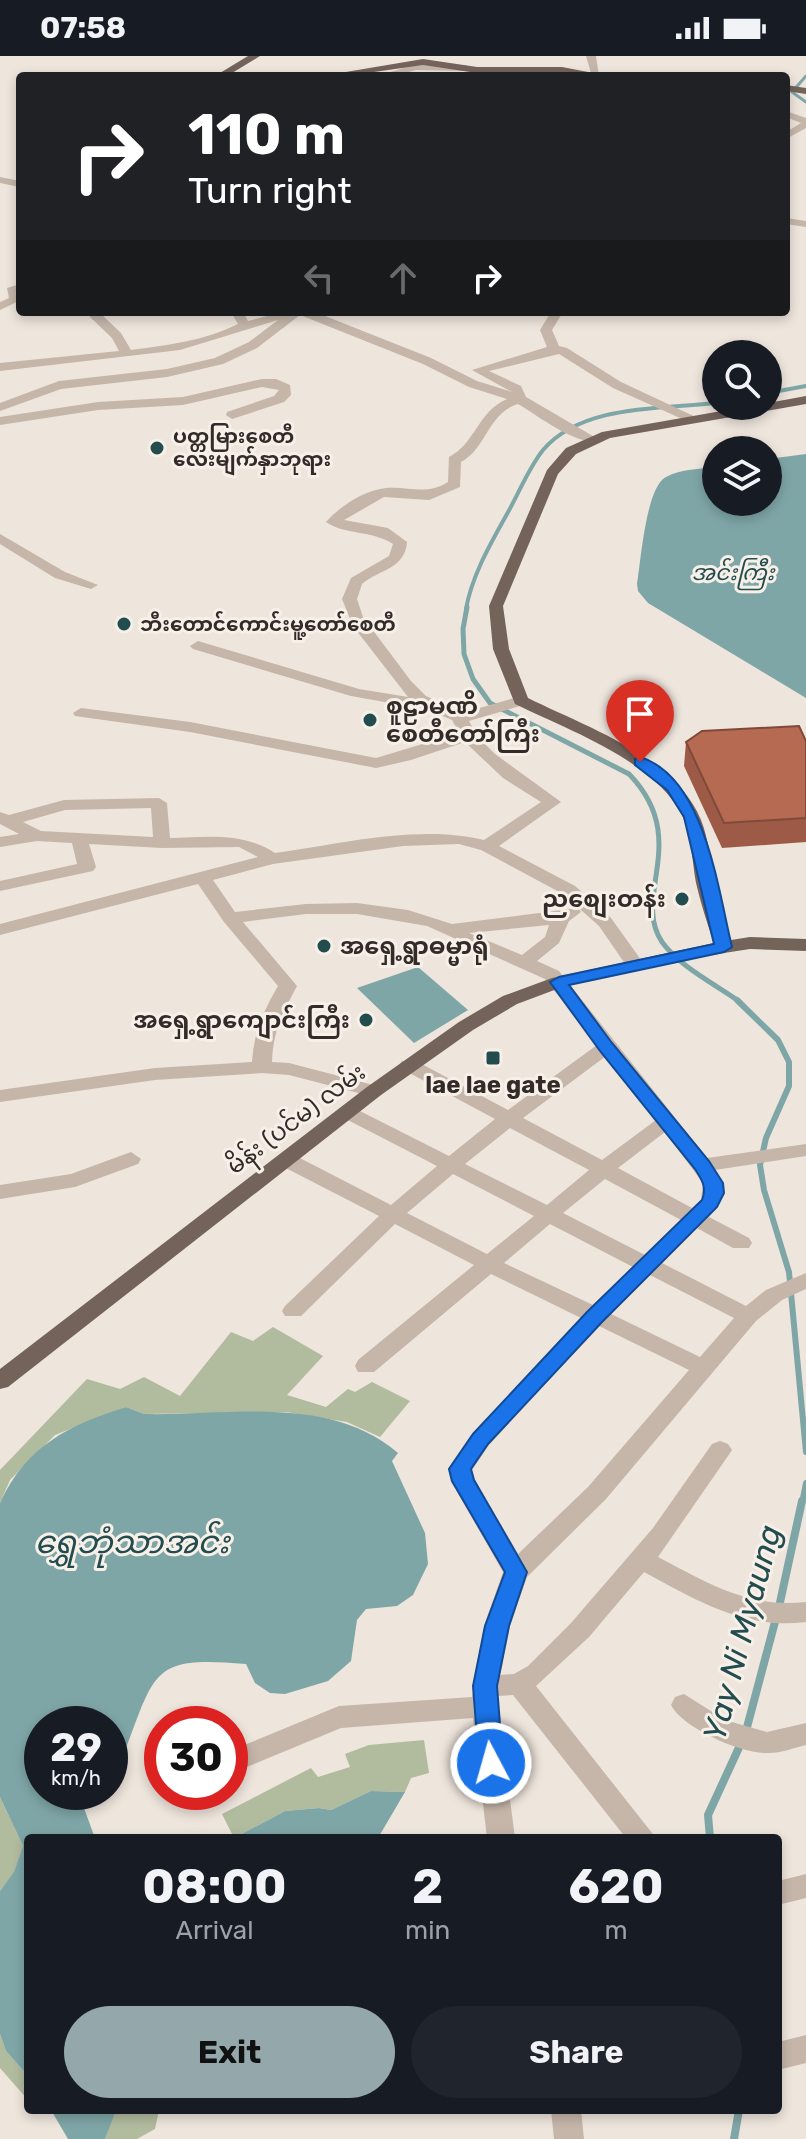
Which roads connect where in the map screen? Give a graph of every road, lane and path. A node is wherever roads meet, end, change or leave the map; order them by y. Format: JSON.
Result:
{"nodes":[{"id":1,"x":255,"y":56,"type":"edge"},
{"id":2,"x":466,"y":68,"type":"junction"},
{"id":3,"x":227,"y":72,"type":"edge"},
{"id":4,"x":351,"y":72,"type":"edge"},
{"id":5,"x":398,"y":72,"type":"edge"},
{"id":6,"x":501,"y":72,"type":"edge"},
{"id":7,"x":501,"y":72,"type":"edge"},
{"id":8,"x":582,"y":72,"type":"edge"},
{"id":9,"x":16,"y":288,"type":"edge"},
{"id":10,"x":0,"y":306,"type":"edge"},
{"id":11,"x":96,"y":316,"type":"edge"},
{"id":12,"x":239,"y":316,"type":"edge"},
{"id":13,"x":280,"y":316,"type":"edge"},
{"id":14,"x":291,"y":316,"type":"edge"},
{"id":15,"x":314,"y":316,"type":"edge"},
{"id":16,"x":555,"y":316,"type":"edge"},
{"id":17,"x":245,"y":325,"type":"junction"},
{"id":18,"x":554,"y":349,"type":"junction"},
{"id":19,"x":127,"y":354,"type":"junction"},
{"id":20,"x":0,"y":367,"type":"edge"},
{"id":21,"x":59,"y":385,"type":"junction"},
{"id":22,"x":0,"y":399,"type":"edge"},
{"id":23,"x":520,"y":399,"type":"junction"},
{"id":24,"x":806,"y":400,"type":"edge"},
{"id":25,"x":0,"y":407,"type":"edge"},
{"id":26,"x":232,"y":415,"type":"dead end"},
{"id":27,"x":694,"y":419,"type":"junction"},
{"id":28,"x":0,"y":421,"type":"edge"},
{"id":29,"x":591,"y":439,"type":"junction"},
{"id":30,"x":0,"y":538,"type":"edge"},
{"id":31,"x":91,"y":585,"type":"dead end"},
{"id":32,"x":198,"y":646,"type":"dead end"},
{"id":33,"x":521,"y":701,"type":"junction"},
{"id":34,"x":428,"y":705,"type":"junction"},
{"id":35,"x":81,"y":713,"type":"dead end"},
{"id":36,"x":459,"y":719,"type":"junction"},
{"id":37,"x":469,"y":735,"type":"junction"},
{"id":38,"x":5,"y":818,"type":"edge"},
{"id":39,"x":37,"y":836,"type":"junction"},
{"id":40,"x":79,"y":838,"type":"junction"},
{"id":41,"x":0,"y":842,"type":"edge"},
{"id":42,"x":162,"y":843,"type":"junction"},
{"id":43,"x":487,"y":846,"type":"junction"},
{"id":44,"x":272,"y":859,"type":"junction"},
{"id":45,"x":202,"y":876,"type":"junction"},
{"id":46,"x":0,"y":886,"type":"edge"},
{"id":47,"x":586,"y":904,"type":"junction"},
{"id":48,"x":230,"y":918,"type":"junction"},
{"id":49,"x":561,"y":918,"type":"junction"},
{"id":50,"x":0,"y":930,"type":"edge"},
{"id":51,"x":450,"y":930,"type":"junction"},
{"id":52,"x":806,"y":945,"type":"edge"},
{"id":53,"x":724,"y":947,"type":"junction"},
{"id":54,"x":526,"y":961,"type":"junction"},
{"id":55,"x":646,"y":962,"type":"junction"},
{"id":56,"x":559,"y":982,"type":"junction"},
{"id":57,"x":606,"y":1047,"type":"junction"},
{"id":58,"x":409,"y":1065,"type":"junction"},
{"id":59,"x":262,"y":1067,"type":"junction"},
{"id":60,"x":374,"y":1091,"type":"junction"},
{"id":61,"x":0,"y":1096,"type":"edge"},
{"id":62,"x":347,"y":1112,"type":"junction"},
{"id":63,"x":505,"y":1118,"type":"junction"},
{"id":64,"x":666,"y":1122,"type":"junction"},
{"id":65,"x":806,"y":1150,"type":"edge"},
{"id":66,"x":131,"y":1159,"type":"dead end"},
{"id":67,"x":285,"y":1159,"type":"junction"},
{"id":68,"x":450,"y":1164,"type":"junction"},
{"id":69,"x":702,"y":1165,"type":"junction"},
{"id":70,"x":602,"y":1170,"type":"junction"},
{"id":71,"x":0,"y":1192,"type":"edge"},
{"id":72,"x":391,"y":1213,"type":"junction"},
{"id":73,"x":548,"y":1217,"type":"junction"},
{"id":74,"x":693,"y":1218,"type":"junction"},
{"id":75,"x":741,"y":1243,"type":"dead end"},
{"id":76,"x":491,"y":1265,"type":"junction"},
{"id":77,"x":646,"y":1266,"type":"junction"},
{"id":78,"x":803,"y":1281,"type":"edge"},
{"id":79,"x":293,"y":1311,"type":"dead end"},
{"id":80,"x":748,"y":1316,"type":"junction"},
{"id":81,"x":595,"y":1317,"type":"junction"},
{"id":82,"x":366,"y":1366,"type":"dead end"},
{"id":83,"x":704,"y":1368,"type":"junction"},
{"id":84,"x":0,"y":1381,"type":"edge"},
{"id":85,"x":720,"y":1450,"type":"dead end"},
{"id":86,"x":641,"y":1559,"type":"junction"},
{"id":87,"x":516,"y":1572,"type":"junction"},
{"id":88,"x":801,"y":1614,"type":"edge"},
{"id":89,"x":519,"y":1684,"type":"junction"},
{"id":90,"x":485,"y":1697,"type":"junction"},
{"id":91,"x":684,"y":1705,"type":"dead end"},
{"id":92,"x":806,"y":1734,"type":"edge"},
{"id":93,"x":248,"y":1755,"type":"edge"},
{"id":94,"x":501,"y":1834,"type":"edge"},
{"id":95,"x":639,"y":1834,"type":"edge"},
{"id":96,"x":806,"y":1886,"type":"edge"},
{"id":97,"x":782,"y":1892,"type":"edge"},
{"id":98,"x":806,"y":2049,"type":"edge"},
{"id":99,"x":782,"y":2055,"type":"edge"},
{"id":100,"x":566,"y":2114,"type":"edge"},
{"id":101,"x":569,"y":2139,"type":"edge"}],
"edges":[{"from":1,"to":3,"type":"main road"},
{"from":2,"to":4,"type":"main road"},
{"from":2,"to":5,"type":"street"},
{"from":2,"to":7,"type":"main road"},
{"from":6,"to":8,"type":"main road"},
{"from":9,"to":10,"type":"street"},
{"from":11,"to":19,"type":"street"},
{"from":12,"to":17,"type":"street"},
{"from":13,"to":17,"type":"street"},
{"from":14,"to":21,"type":"street"},
{"from":15,"to":23,"type":"street"},
{"from":16,"to":18,"type":"street"},
{"from":17,"to":19,"type":"street"},
{"from":18,"to":23,"type":"street"},
{"from":18,"to":27,"type":"street"},
{"from":19,"to":20,"type":"street"},
{"from":21,"to":22,"type":"street"},
{"from":21,"to":25,"type":"street"},
{"from":23,"to":29,"type":"street"},
{"from":23,"to":34,"type":"street"},
{"from":24,"to":27,"type":"main road"},
{"from":26,"to":28,"type":"street"},
{"from":27,"to":29,"type":"main road"},
{"from":29,"to":33,"type":"main road"},
{"from":30,"to":31,"type":"street"},
{"from":32,"to":34,"type":"street"},
{"from":33,"to":36,"type":"street"},
{"from":33,"to":53,"type":"main road"},
{"from":34,"to":36,"type":"street"},
{"from":35,"to":37,"type":"street"},
{"from":36,"to":37,"type":"street"},
{"from":37,"to":43,"type":"street"},
{"from":38,"to":39,"type":"street"},
{"from":38,"to":42,"type":"street"},
{"from":39,"to":40,"type":"street"},
{"from":39,"to":41,"type":"street"},
{"from":40,"to":42,"type":"street"},
{"from":40,"to":46,"type":"street"},
{"from":42,"to":44,"type":"street"},
{"from":43,"to":44,"type":"street"},
{"from":43,"to":47,"type":"street"},
{"from":44,"to":45,"type":"street"},
{"from":45,"to":48,"type":"street"},
{"from":45,"to":50,"type":"street"},
{"from":47,"to":49,"type":"street"},
{"from":47,"to":55,"type":"street"},
{"from":48,"to":51,"type":"street"},
{"from":48,"to":59,"type":"street"},
{"from":49,"to":51,"type":"street"},
{"from":49,"to":54,"type":"street"},
{"from":51,"to":54,"type":"street"},
{"from":52,"to":53,"type":"main road","name":"မိန်း (ပင်မ) လမ်း"},
{"from":53,"to":55,"type":"main road","name":"မိန်း (ပင်မ) လမ်း"},
{"from":54,"to":56,"type":"street"},
{"from":55,"to":56,"type":"main road","name":"မိန်း (ပင်မ) လမ်း"},
{"from":56,"to":57,"type":"street"},
{"from":56,"to":58,"type":"main road","name":"မိန်း (ပင်မ) လမ်း"},
{"from":57,"to":63,"type":"street"},
{"from":57,"to":64,"type":"street"},
{"from":58,"to":60,"type":"main road","name":"မိန်း (ပင်မ) လမ်း"},
{"from":58,"to":63,"type":"street"},
{"from":59,"to":60,"type":"street"},
{"from":59,"to":61,"type":"street"},
{"from":60,"to":62,"type":"main road","name":"မိန်း (ပင်မ) လမ်း"},
{"from":62,"to":67,"type":"main road","name":"မိန်း (ပင်မ) လမ်း"},
{"from":62,"to":68,"type":"street"},
{"from":63,"to":68,"type":"street"},
{"from":63,"to":70,"type":"street"},
{"from":64,"to":69,"type":"street"},
{"from":64,"to":70,"type":"street"},
{"from":65,"to":69,"type":"street"},
{"from":66,"to":71,"type":"street"},
{"from":67,"to":72,"type":"street"},
{"from":67,"to":84,"type":"main road","name":"မိန်း (ပင်မ) လမ်း"},
{"from":68,"to":72,"type":"street"},
{"from":68,"to":73,"type":"street"},
{"from":69,"to":74,"type":"street"},
{"from":70,"to":73,"type":"street"},
{"from":70,"to":74,"type":"street"},
{"from":72,"to":76,"type":"street"},
{"from":72,"to":79,"type":"street"},
{"from":73,"to":76,"type":"street"},
{"from":73,"to":77,"type":"street"},
{"from":74,"to":75,"type":"street"},
{"from":74,"to":77,"type":"street"},
{"from":76,"to":81,"type":"street"},
{"from":76,"to":82,"type":"street"},
{"from":77,"to":80,"type":"street"},
{"from":77,"to":81,"type":"street"},
{"from":78,"to":80,"type":"street"},
{"from":80,"to":83,"type":"street"},
{"from":81,"to":83,"type":"street"},
{"from":81,"to":87,"type":"street"},
{"from":83,"to":87,"type":"street"},
{"from":85,"to":86,"type":"street"},
{"from":86,"to":88,"type":"street"},
{"from":86,"to":89,"type":"street"},
{"from":87,"to":90,"type":"street"},
{"from":89,"to":90,"type":"street"},
{"from":89,"to":95,"type":"street"},
{"from":90,"to":93,"type":"street"},
{"from":90,"to":94,"type":"street"},
{"from":91,"to":92,"type":"street"},
{"from":96,"to":97,"type":"street"},
{"from":98,"to":99,"type":"street"},
{"from":100,"to":101,"type":"street"}]}
